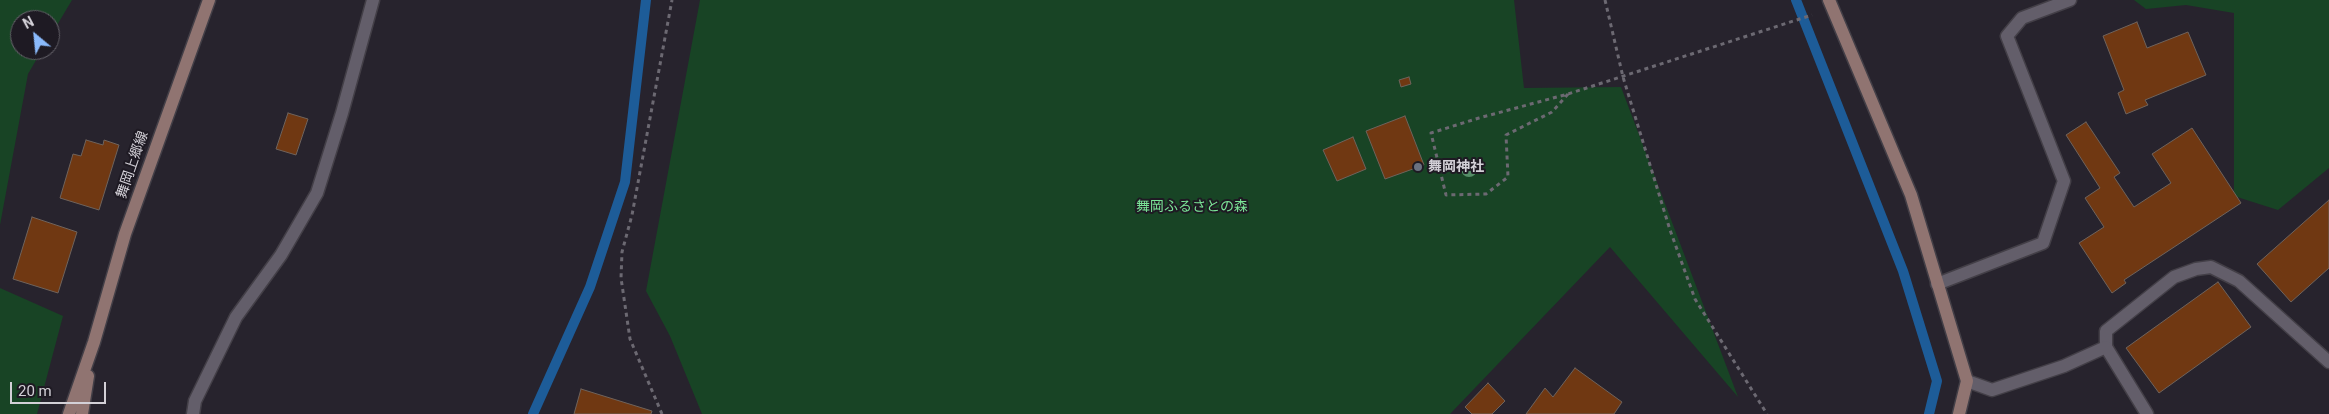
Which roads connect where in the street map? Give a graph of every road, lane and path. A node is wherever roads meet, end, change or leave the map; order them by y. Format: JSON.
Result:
{"nodes":[{"id":1,"x":209,"y":0,"type":"edge"},
{"id":2,"x":373,"y":0,"type":"edge"},
{"id":3,"x":672,"y":0,"type":"edge"},
{"id":4,"x":1605,"y":0,"type":"edge"},
{"id":5,"x":1829,"y":0,"type":"edge"},
{"id":6,"x":2070,"y":0,"type":"edge"},
{"id":7,"x":1816,"y":14,"type":"dead end"},
{"id":8,"x":1623,"y":77,"type":"junction"},
{"id":9,"x":1568,"y":94,"type":"junction"},
{"id":10,"x":1937,"y":284,"type":"junction"},
{"id":11,"x":94,"y":342,"type":"junction"},
{"id":12,"x":2106,"y":347,"type":"junction"},
{"id":13,"x":2329,"y":362,"type":"edge"},
{"id":14,"x":1967,"y":381,"type":"junction"},
{"id":15,"x":69,"y":414,"type":"edge"},
{"id":16,"x":82,"y":414,"type":"edge"},
{"id":17,"x":193,"y":414,"type":"edge"},
{"id":18,"x":662,"y":414,"type":"edge"},
{"id":19,"x":1767,"y":414,"type":"edge"},
{"id":20,"x":1959,"y":414,"type":"edge"},
{"id":21,"x":2147,"y":414,"type":"edge"}],
"edges":[{"from":1,"to":11,"type":"street","name":"舞岡上郷線"},
{"from":2,"to":17,"type":"street"},
{"from":3,"to":18,"type":"path"},
{"from":4,"to":8,"type":"path"},
{"from":5,"to":10,"type":"street"},
{"from":6,"to":10,"type":"street"},
{"from":7,"to":8,"type":"path"},
{"from":8,"to":9,"type":"path"},
{"from":8,"to":19,"type":"path"},
{"from":9,"to":9,"type":"path"},
{"from":10,"to":14,"type":"street"},
{"from":11,"to":15,"type":"street","name":"舞岡上郷線"},
{"from":11,"to":16,"type":"street","name":"舞岡上郷線"},
{"from":12,"to":13,"type":"street"},
{"from":12,"to":14,"type":"street"},
{"from":12,"to":21,"type":"street"},
{"from":14,"to":20,"type":"street"}]}
